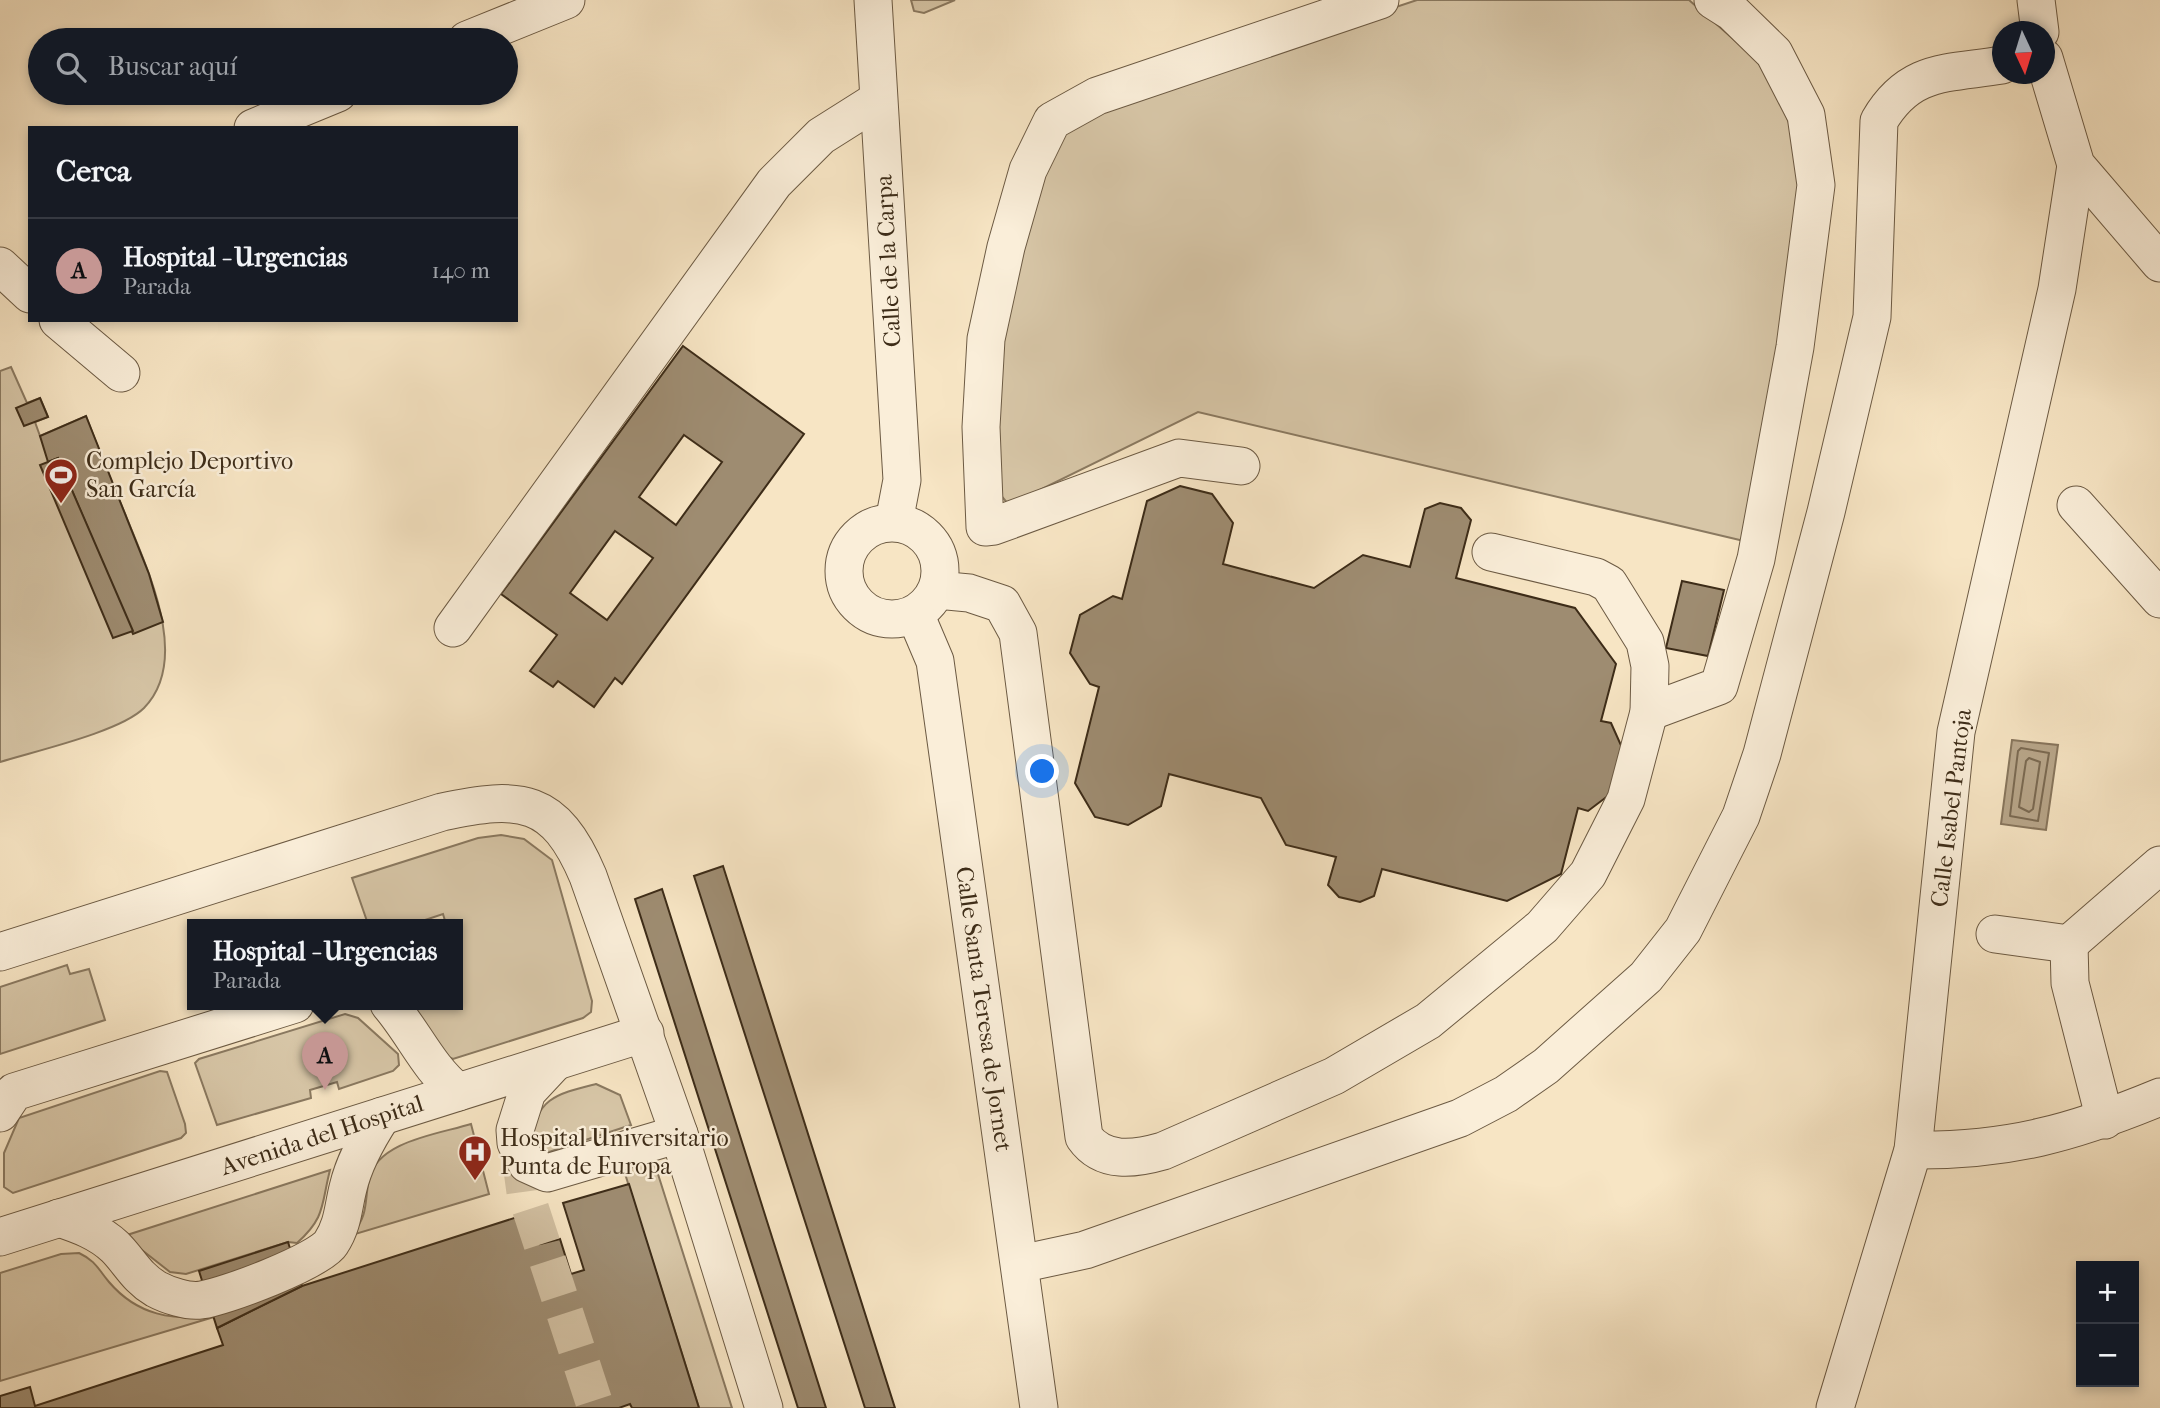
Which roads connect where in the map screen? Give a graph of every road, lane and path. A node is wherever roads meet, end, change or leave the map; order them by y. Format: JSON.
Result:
{"nodes":[{"id":1,"x":566,"y":0,"type":"edge"},
{"id":2,"x":873,"y":0,"type":"edge"},
{"id":3,"x":1380,"y":0,"type":"edge"},
{"id":4,"x":1713,"y":0,"type":"edge"},
{"id":5,"x":2036,"y":0,"type":"edge"},
{"id":6,"x":2039,"y":21,"type":"edge"},
{"id":7,"x":497,"y":28,"type":"edge"},
{"id":8,"x":1992,"y":67,"type":"edge"},
{"id":9,"x":2052,"y":84,"type":"edge"},
{"id":10,"x":878,"y":100,"type":"junction"},
{"id":11,"x":309,"y":105,"type":"edge"},
{"id":12,"x":258,"y":126,"type":"edge"},
{"id":13,"x":2076,"y":165,"type":"junction"},
{"id":14,"x":2160,"y":263,"type":"edge"},
{"id":15,"x":0,"y":266,"type":"edge"},
{"id":16,"x":28,"y":292,"type":"edge"},
{"id":17,"x":60,"y":322,"type":"edge"},
{"id":18,"x":121,"y":373,"type":"dead end"},
{"id":19,"x":1241,"y":466,"type":"dead end"},
{"id":20,"x":2076,"y":505,"type":"dead end"},
{"id":21,"x":894,"y":522,"type":"junction"},
{"id":22,"x":1491,"y":552,"type":"dead end"},
{"id":23,"x":2160,"y":598,"type":"edge"},
{"id":24,"x":926,"y":602,"type":"junction"},
{"id":25,"x":453,"y":628,"type":"dead end"},
{"id":26,"x":1648,"y":712,"type":"junction"},
{"id":27,"x":2160,"y":865,"type":"edge"},
{"id":28,"x":1995,"y":934,"type":"dead end"},
{"id":29,"x":2069,"y":944,"type":"junction"},
{"id":30,"x":0,"y":952,"type":"edge"},
{"id":31,"x":276,"y":1010,"type":"edge"},
{"id":32,"x":394,"y":1010,"type":"edge"},
{"id":33,"x":645,"y":1033,"type":"junction"},
{"id":34,"x":555,"y":1062,"type":"junction"},
{"id":35,"x":458,"y":1092,"type":"junction"},
{"id":36,"x":2160,"y":1097,"type":"edge"},
{"id":37,"x":0,"y":1113,"type":"edge"},
{"id":38,"x":382,"y":1116,"type":"junction"},
{"id":39,"x":2105,"y":1120,"type":"junction"},
{"id":40,"x":679,"y":1134,"type":"junction"},
{"id":41,"x":1913,"y":1150,"type":"junction"},
{"id":42,"x":60,"y":1218,"type":"junction"},
{"id":43,"x":0,"y":1237,"type":"edge"},
{"id":44,"x":1020,"y":1264,"type":"junction"},
{"id":45,"x":764,"y":1408,"type":"edge"},
{"id":46,"x":1039,"y":1408,"type":"edge"},
{"id":47,"x":1835,"y":1408,"type":"edge"}],
"edges":[{"from":1,"to":7,"type":"street"},
{"from":2,"to":10,"type":"street","name":"Calle de la Carpa"},
{"from":3,"to":19,"type":"street"},
{"from":4,"to":26,"type":"street"},
{"from":5,"to":6,"type":"street"},
{"from":8,"to":44,"type":"street"},
{"from":9,"to":13,"type":"street"},
{"from":10,"to":21,"type":"street","name":"Calle de la Carpa"},
{"from":10,"to":25,"type":"street"},
{"from":11,"to":12,"type":"street"},
{"from":13,"to":14,"type":"street"},
{"from":13,"to":41,"type":"street","name":"Calle Isabel Pantoja"},
{"from":15,"to":16,"type":"street"},
{"from":17,"to":18,"type":"street"},
{"from":20,"to":23,"type":"street"},
{"from":21,"to":24,"type":"street"},
{"from":21,"to":24,"type":"street"},
{"from":22,"to":26,"type":"street"},
{"from":24,"to":26,"type":"street"},
{"from":24,"to":44,"type":"street","name":"Calle Santa Teresa de Jornet"},
{"from":27,"to":29,"type":"street"},
{"from":28,"to":29,"type":"street"},
{"from":29,"to":39,"type":"street"},
{"from":30,"to":33,"type":"street"},
{"from":31,"to":37,"type":"street"},
{"from":32,"to":35,"type":"street"},
{"from":33,"to":34,"type":"street","name":"Avenida del Hospital"},
{"from":33,"to":40,"type":"street"},
{"from":34,"to":35,"type":"street","name":"Avenida del Hospital"},
{"from":34,"to":40,"type":"street"},
{"from":35,"to":38,"type":"street","name":"Avenida del Hospital"},
{"from":36,"to":39,"type":"street"},
{"from":38,"to":42,"type":"street","name":"Avenida del Hospital"},
{"from":38,"to":42,"type":"street"},
{"from":39,"to":41,"type":"street"},
{"from":40,"to":45,"type":"street"},
{"from":41,"to":47,"type":"street","name":"Calle Isabel Pantoja"},
{"from":42,"to":43,"type":"street","name":"Avenida del Hospital"},
{"from":44,"to":46,"type":"street","name":"Calle Santa Teresa de Jornet"}]}
